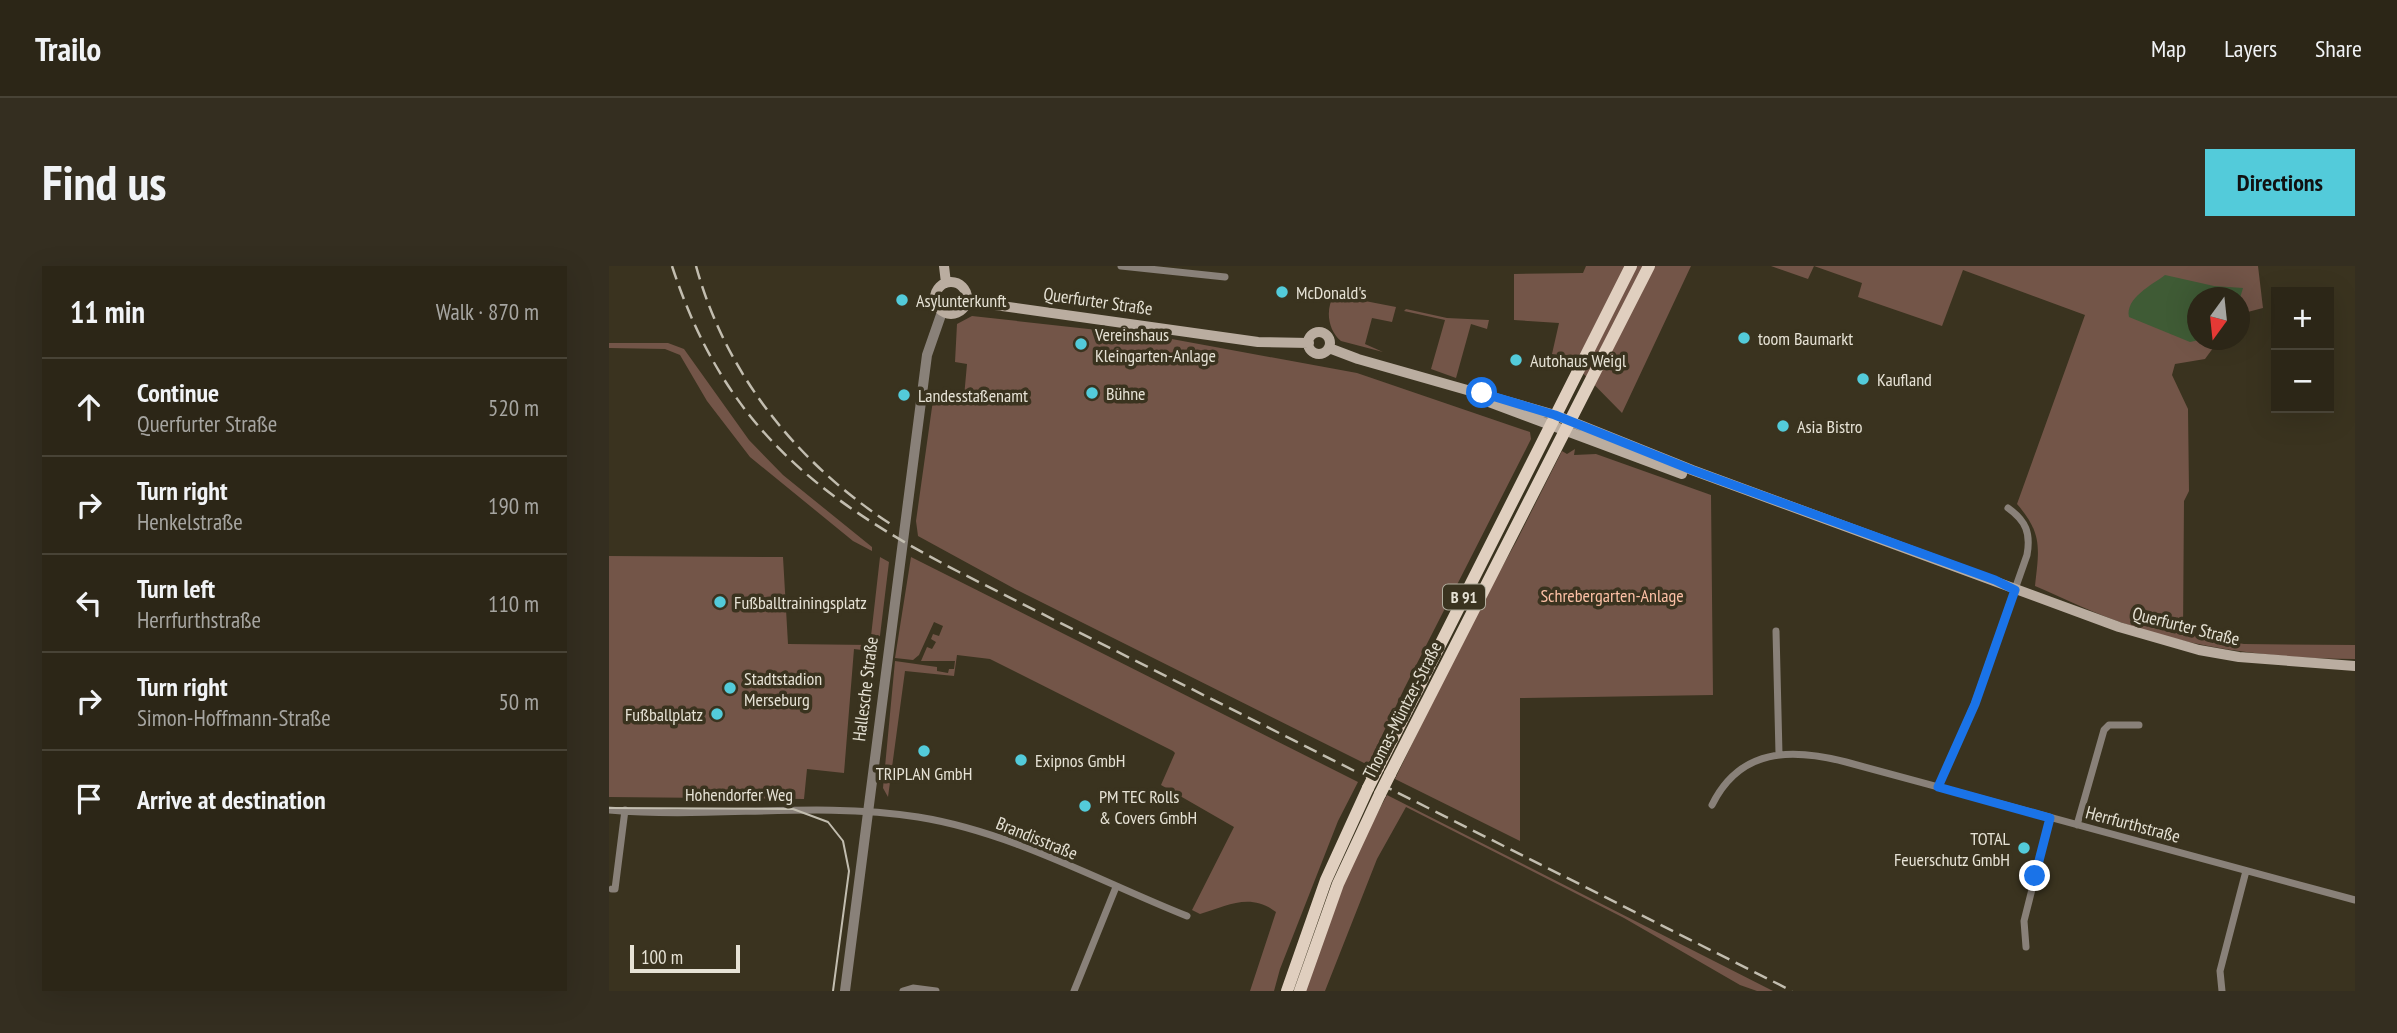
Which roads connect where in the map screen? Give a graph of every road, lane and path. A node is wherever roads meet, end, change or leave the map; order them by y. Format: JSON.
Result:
{"nodes":[{"id":1,"x":944,"y":266,"type":"edge"},
{"id":2,"x":1121,"y":266,"type":"edge"},
{"id":3,"x":1631,"y":266,"type":"edge"},
{"id":4,"x":1649,"y":266,"type":"edge"},
{"id":5,"x":1190,"y":270,"type":"edge"},
{"id":6,"x":1225,"y":277,"type":"dead end"},
{"id":7,"x":946,"y":283,"type":"junction"},
{"id":8,"x":966,"y":301,"type":"junction"},
{"id":9,"x":942,"y":312,"type":"junction"},
{"id":10,"x":1309,"y":343,"type":"junction"},
{"id":11,"x":1329,"y":348,"type":"junction"},
{"id":12,"x":1553,"y":421,"type":"junction"},
{"id":13,"x":1568,"y":426,"type":"junction"},
{"id":14,"x":2008,"y":508,"type":"dead end"},
{"id":15,"x":2015,"y":590,"type":"junction"},
{"id":16,"x":1776,"y":631,"type":"dead end"},
{"id":17,"x":2355,"y":666,"type":"edge"},
{"id":18,"x":2139,"y":725,"type":"dead end"},
{"id":19,"x":1779,"y":754,"type":"junction"},
{"id":20,"x":1384,"y":771,"type":"junction"},
{"id":21,"x":1938,"y":787,"type":"junction"},
{"id":22,"x":1374,"y":791,"type":"junction"},
{"id":23,"x":1712,"y":805,"type":"dead end"},
{"id":24,"x":609,"y":810,"type":"edge"},
{"id":25,"x":625,"y":810,"type":"junction"},
{"id":26,"x":869,"y":812,"type":"junction"},
{"id":27,"x":2050,"y":818,"type":"junction"},
{"id":28,"x":2077,"y":825,"type":"junction"},
{"id":29,"x":2246,"y":871,"type":"junction"},
{"id":30,"x":1116,"y":887,"type":"junction"},
{"id":31,"x":614,"y":889,"type":"dead end"},
{"id":32,"x":2355,"y":900,"type":"edge"},
{"id":33,"x":1187,"y":916,"type":"dead end"},
{"id":34,"x":2026,"y":947,"type":"dead end"},
{"id":35,"x":845,"y":991,"type":"edge"},
{"id":36,"x":903,"y":991,"type":"edge"},
{"id":37,"x":936,"y":991,"type":"edge"},
{"id":38,"x":1074,"y":991,"type":"edge"},
{"id":39,"x":1286,"y":991,"type":"edge"},
{"id":40,"x":1300,"y":991,"type":"edge"},
{"id":41,"x":2222,"y":991,"type":"edge"}],
"edges":[{"from":1,"to":7,"type":"main road"},
{"from":2,"to":5,"type":"street"},
{"from":3,"to":12,"type":"main road","name":"Thomas-Müntzer-Straße","number":"B 91"},
{"from":4,"to":13,"type":"main road","name":"Thomas-Müntzer-Straße","number":"B 91"},
{"from":5,"to":6,"type":"street"},
{"from":7,"to":8,"type":"main road"},
{"from":7,"to":9,"type":"main road"},
{"from":8,"to":9,"type":"main road"},
{"from":8,"to":10,"type":"main road","name":"Querfurter Straße"},
{"from":9,"to":26,"type":"street","name":"Hallesche Straße"},
{"from":10,"to":11,"type":"main road"},
{"from":10,"to":11,"type":"main road"},
{"from":11,"to":12,"type":"main road","name":"Querfurter Straße"},
{"from":12,"to":13,"type":"main road","name":"Querfurter Straße"},
{"from":12,"to":20,"type":"main road","name":"Thomas-Müntzer-Straße","number":"B 91"},
{"from":13,"to":15,"type":"main road","name":"Querfurter Straße"},
{"from":13,"to":20,"type":"main road","name":"Thomas-Müntzer-Straße","number":"B 91"},
{"from":14,"to":15,"type":"street"},
{"from":15,"to":17,"type":"main road","name":"Querfurter Straße"},
{"from":15,"to":21,"type":"street"},
{"from":16,"to":19,"type":"street"},
{"from":18,"to":28,"type":"street"},
{"from":19,"to":21,"type":"street","name":"Herrfurthstraße"},
{"from":19,"to":23,"type":"street","name":"Herrfurthstraße"},
{"from":20,"to":22,"type":"main road","name":"Thomas-Müntzer-Straße","number":"B 91","bridge":true},
{"from":21,"to":27,"type":"street","name":"Herrfurthstraße"},
{"from":22,"to":39,"type":"main road","name":"Thomas-Müntzer-Straße","number":"B 91"},
{"from":22,"to":40,"type":"main road","name":"Thomas-Müntzer-Straße","number":"B 91"},
{"from":24,"to":25,"type":"street","name":"Hohendorfer Weg"},
{"from":25,"to":26,"type":"street","name":"Hohendorfer Weg"},
{"from":25,"to":31,"type":"street"},
{"from":26,"to":30,"type":"street","name":"Brandisstraße"},
{"from":26,"to":35,"type":"street","name":"Hallesche Straße"},
{"from":27,"to":28,"type":"street","name":"Herrfurthstraße"},
{"from":27,"to":34,"type":"street"},
{"from":28,"to":29,"type":"street","name":"Herrfurthstraße"},
{"from":29,"to":32,"type":"street","name":"Herrfurthstraße"},
{"from":29,"to":41,"type":"street"},
{"from":30,"to":33,"type":"street","name":"Brandisstraße"},
{"from":30,"to":38,"type":"street"},
{"from":36,"to":37,"type":"street"}]}
